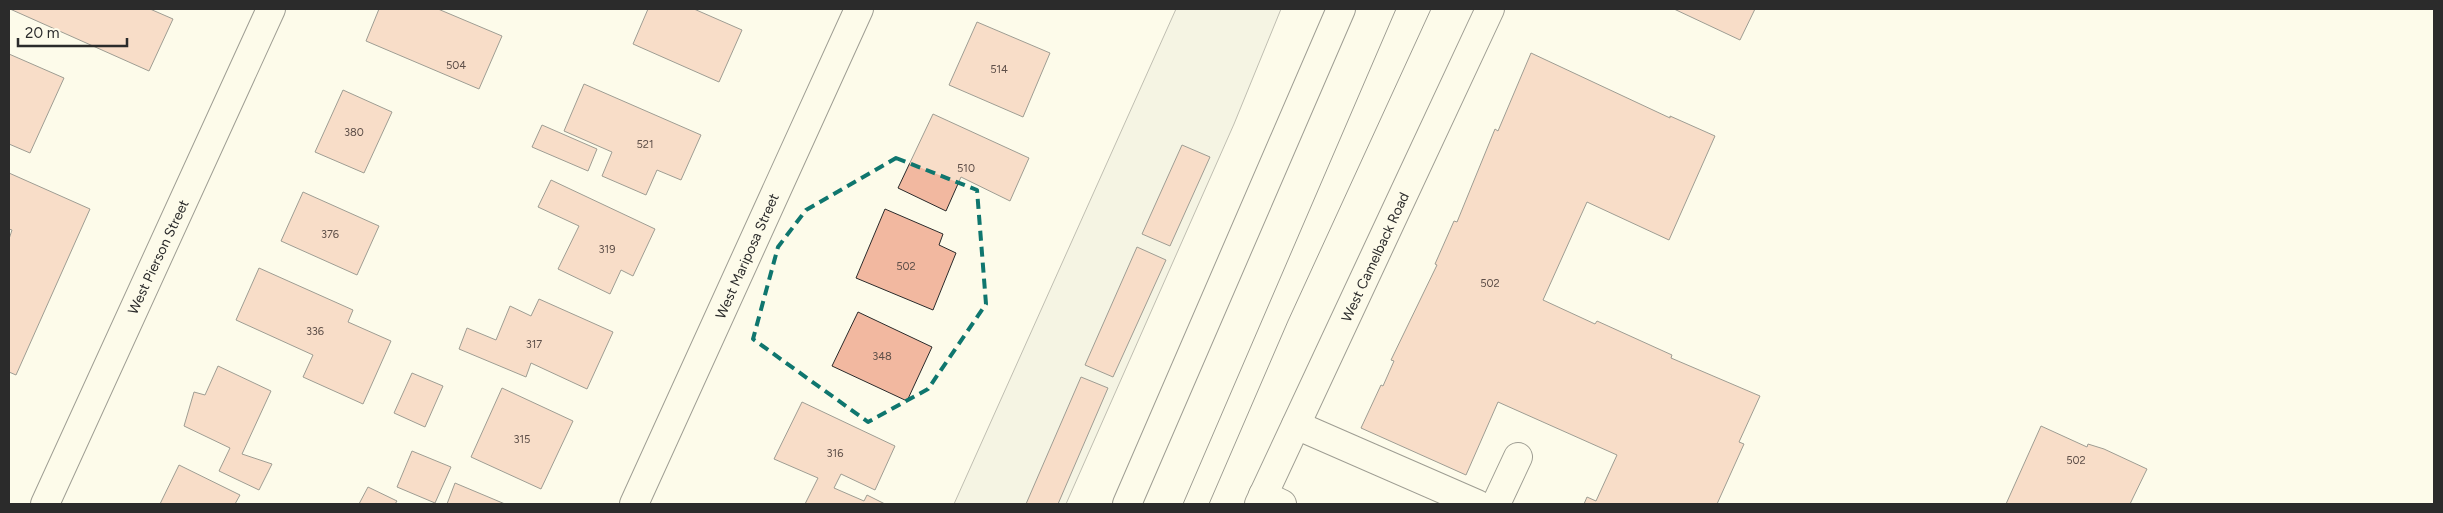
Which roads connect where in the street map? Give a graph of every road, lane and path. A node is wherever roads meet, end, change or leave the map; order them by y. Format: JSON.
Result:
{"nodes":[{"id":1,"x":272,"y":9,"type":"edge"},
{"id":2,"x":859,"y":9,"type":"edge"},
{"id":3,"x":1341,"y":9,"type":"edge"},
{"id":4,"x":1490,"y":9,"type":"edge"},
{"id":5,"x":1296,"y":425,"type":"junction"},
{"id":6,"x":1518,"y":457,"type":"dead end"},
{"id":7,"x":1268,"y":501,"type":"edge"},
{"id":8,"x":45,"y":504,"type":"edge"},
{"id":9,"x":634,"y":504,"type":"edge"},
{"id":10,"x":1127,"y":504,"type":"edge"},
{"id":11,"x":1477,"y":504,"type":"edge"},
{"id":12,"x":1496,"y":504,"type":"edge"}],
"edges":[{"from":1,"to":8,"type":"street","name":"West Pierson Street"},
{"from":2,"to":9,"type":"street","name":"West Mariposa Street"},
{"from":3,"to":10,"type":"street"},
{"from":4,"to":5,"type":"street","name":"West Camelback Road"},
{"from":5,"to":7,"type":"street","name":"West Camelback Road"},
{"from":5,"to":11,"type":"street"},
{"from":6,"to":12,"type":"street"}]}
